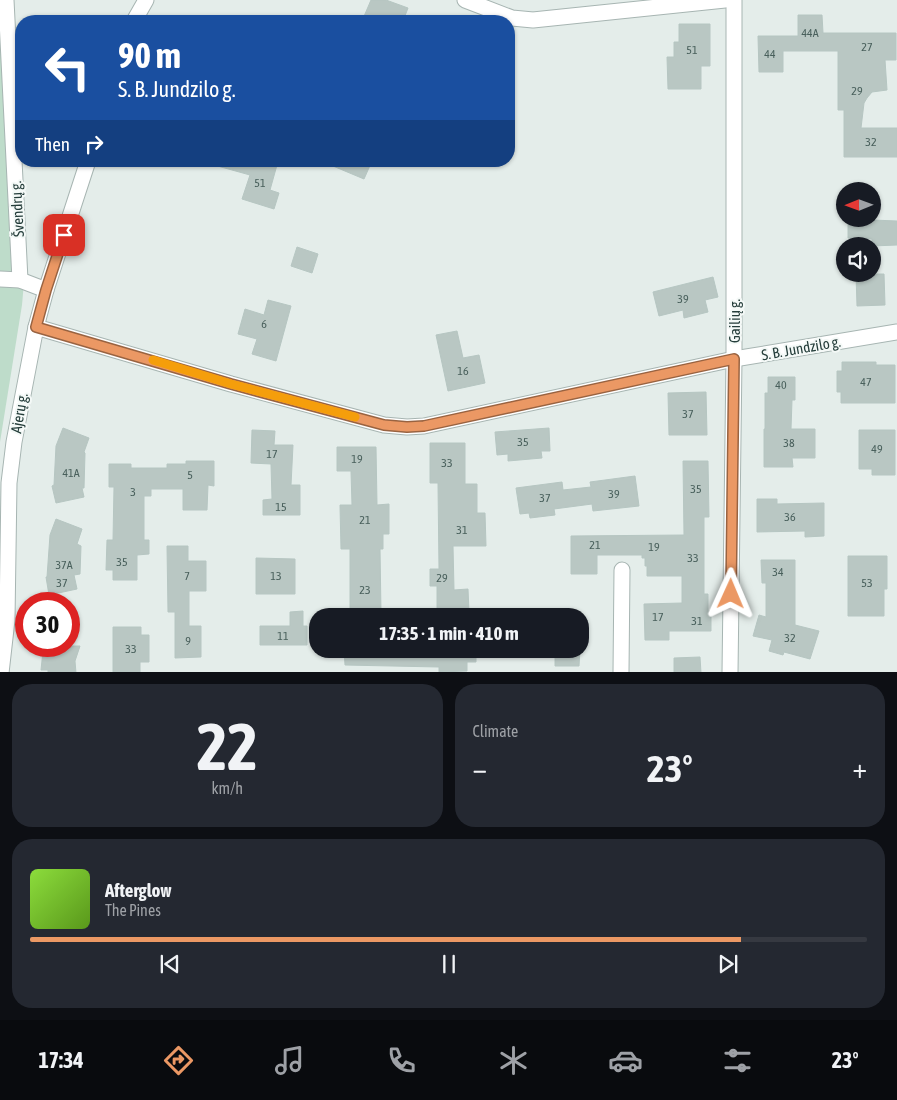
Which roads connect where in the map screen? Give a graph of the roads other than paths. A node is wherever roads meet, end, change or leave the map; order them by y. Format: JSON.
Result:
{"nodes":[{"id":1,"x":6,"y":0,"type":"edge"},
{"id":2,"x":146,"y":0,"type":"edge"},
{"id":3,"x":465,"y":0,"type":"edge"},
{"id":4,"x":725,"y":0,"type":"edge"},
{"id":5,"x":734,"y":0,"type":"edge"},
{"id":6,"x":137,"y":15,"type":"edge"},
{"id":7,"x":504,"y":15,"type":"edge"},
{"id":8,"x":515,"y":18,"type":"edge"},
{"id":9,"x":4,"y":49,"type":"edge"},
{"id":10,"x":86,"y":167,"type":"edge"},
{"id":11,"x":0,"y":279,"type":"edge"},
{"id":12,"x":20,"y":280,"type":"junction"},
{"id":13,"x":46,"y":290,"type":"junction"},
{"id":14,"x":36,"y":327,"type":"junction"},
{"id":15,"x":897,"y":332,"type":"edge"},
{"id":16,"x":734,"y":359,"type":"junction"},
{"id":17,"x":4,"y":523,"type":"edge"},
{"id":18,"x":622,"y":570,"type":"dead end"},
{"id":19,"x":1,"y":672,"type":"edge"},
{"id":20,"x":621,"y":672,"type":"edge"},
{"id":21,"x":730,"y":672,"type":"edge"}],
"edges":[{"from":1,"to":9,"type":"street","name":"Švendrų g."},
{"from":2,"to":6,"type":"street"},
{"from":3,"to":7,"type":"street"},
{"from":4,"to":8,"type":"street"},
{"from":5,"to":16,"type":"street","name":"Gailių g."},
{"from":9,"to":12,"type":"street","name":"Švendrų g."},
{"from":10,"to":13,"type":"street","name":"Ajerų g."},
{"from":11,"to":12,"type":"street"},
{"from":12,"to":13,"type":"street"},
{"from":13,"to":14,"type":"street","name":"Ajerų g."},
{"from":14,"to":16,"type":"street","name":"S. B. Jundzilo g."},
{"from":14,"to":17,"type":"street","name":"Ajerų g."},
{"from":15,"to":16,"type":"street","name":"S. B. Jundzilo g."},
{"from":16,"to":21,"type":"street","name":"Gailių g."},
{"from":17,"to":19,"type":"street","name":"Ajerų g."},
{"from":18,"to":20,"type":"street"}]}
